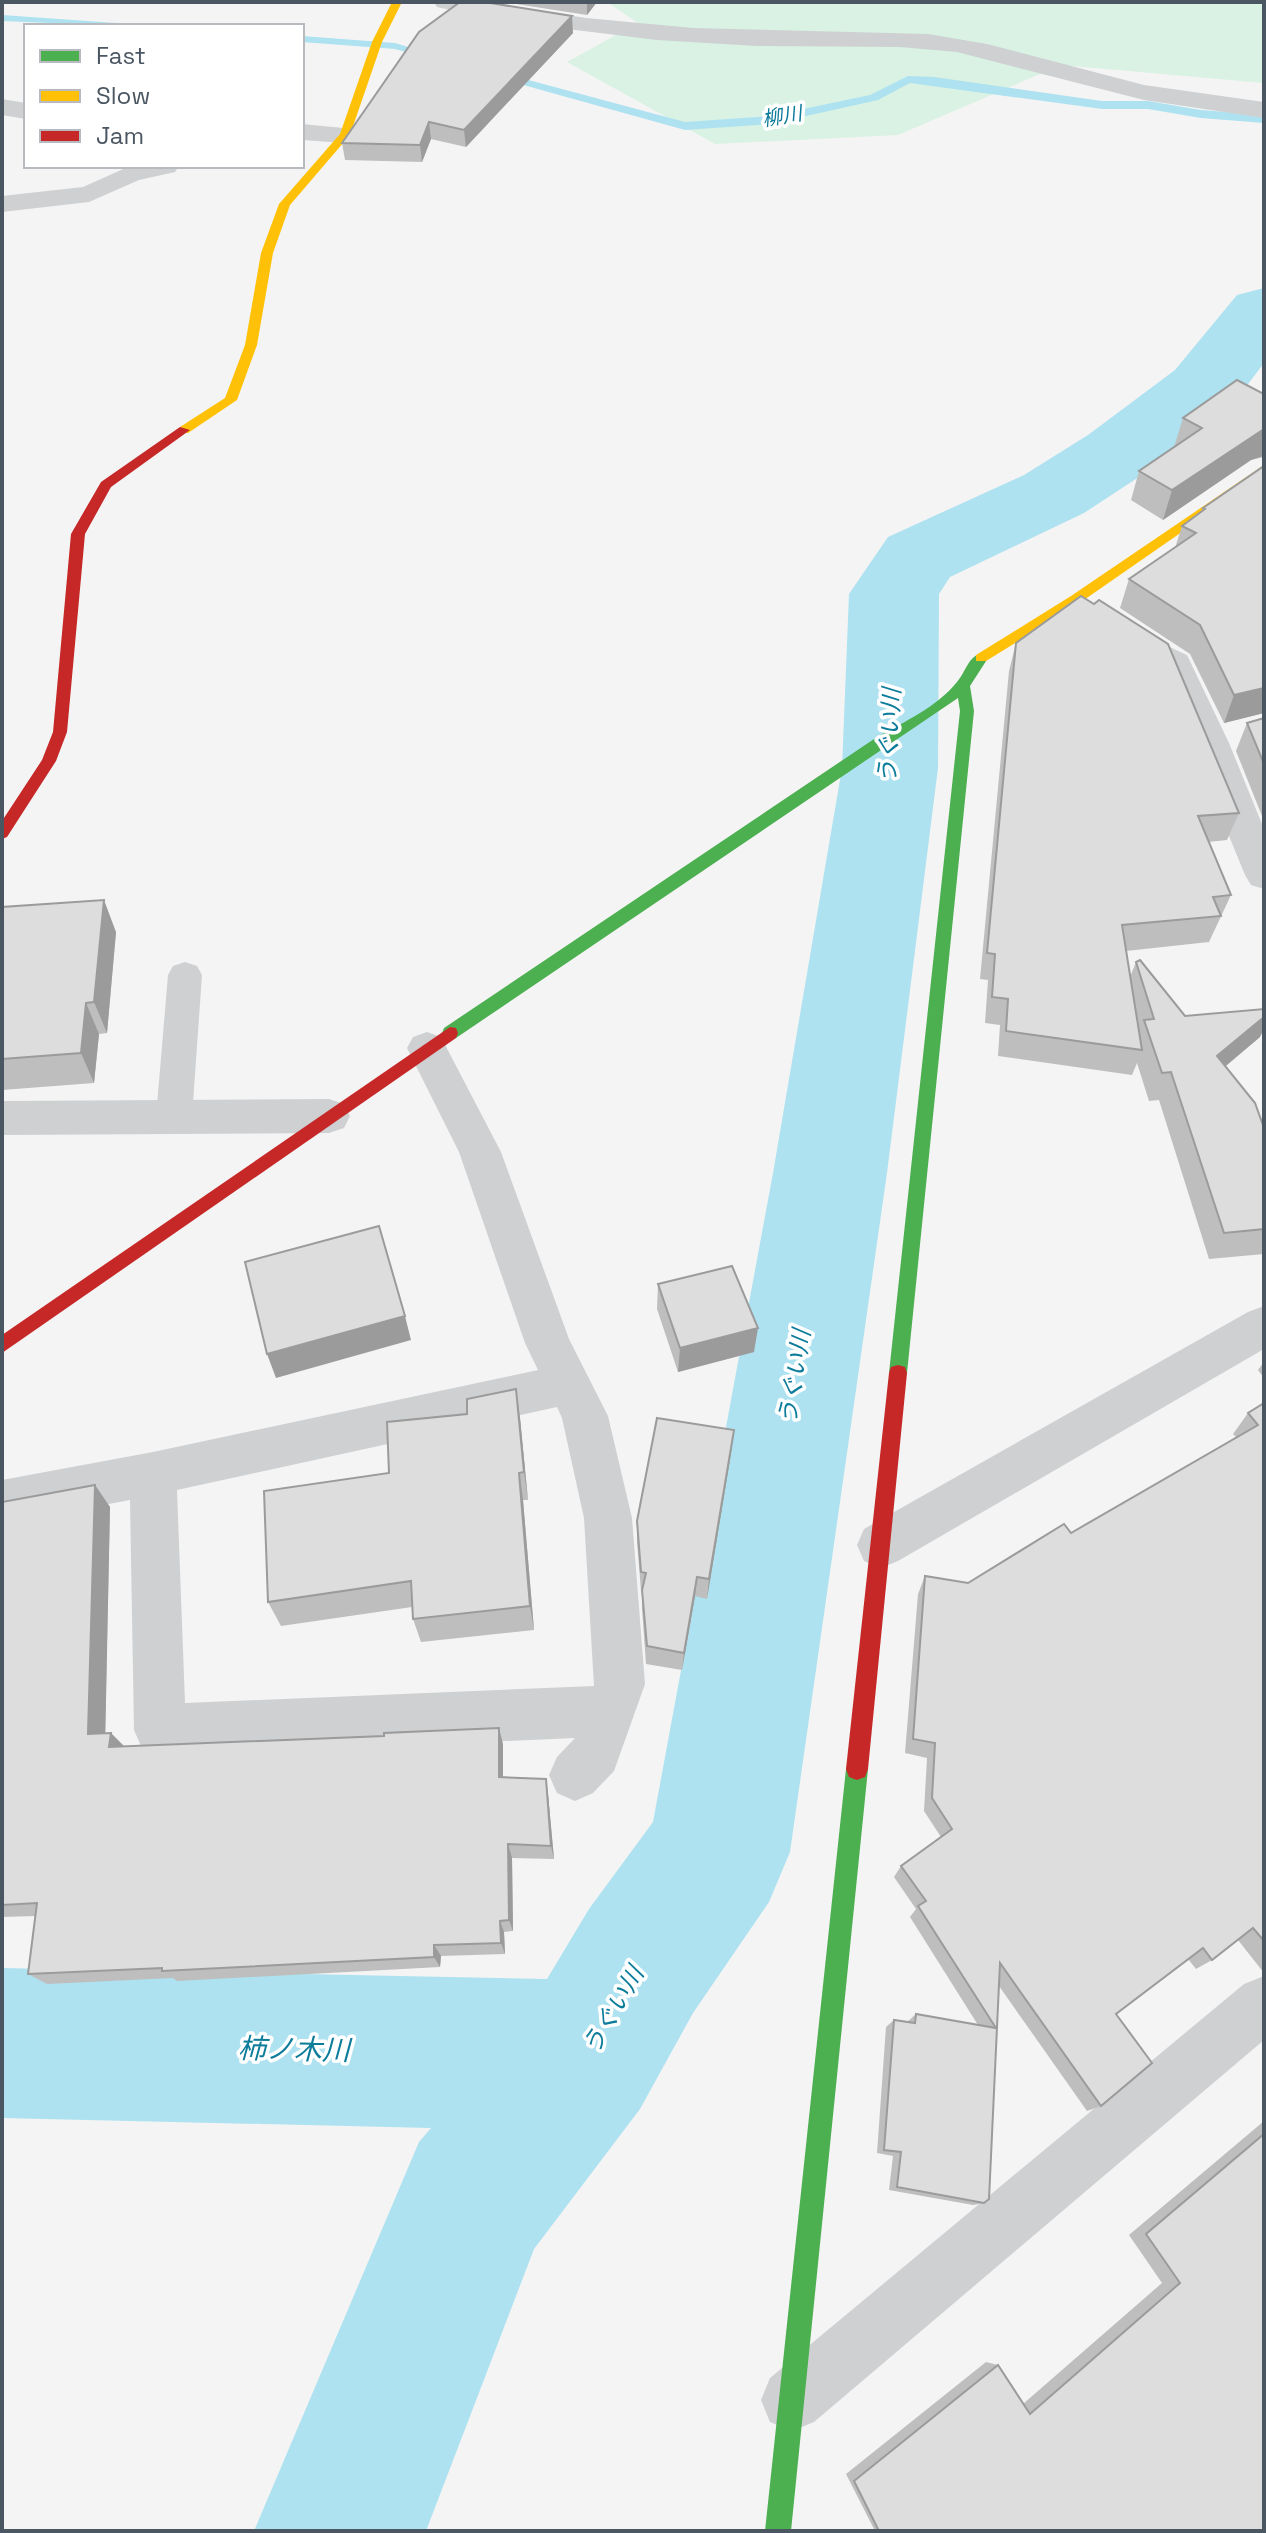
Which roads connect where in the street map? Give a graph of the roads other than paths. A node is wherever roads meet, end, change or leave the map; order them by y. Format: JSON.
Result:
{"nodes":[{"id":1,"x":397,"y":2,"type":"edge"},
{"id":2,"x":446,"y":2,"type":"edge"},
{"id":3,"x":2,"y":107,"type":"edge"},
{"id":4,"x":1264,"y":110,"type":"edge"},
{"id":5,"x":24,"y":111,"type":"edge"},
{"id":6,"x":304,"y":132,"type":"edge"},
{"id":7,"x":345,"y":135,"type":"junction"},
{"id":8,"x":157,"y":168,"type":"edge"},
{"id":9,"x":2,"y":204,"type":"edge"},
{"id":10,"x":1264,"y":469,"type":"edge"},
{"id":11,"x":1138,"y":639,"type":"edge"},
{"id":12,"x":963,"y":686,"type":"junction"},
{"id":13,"x":2,"y":833,"type":"edge"},
{"id":14,"x":1264,"y":875,"type":"edge"},
{"id":15,"x":185,"y":975,"type":"dead end"},
{"id":16,"x":427,"y":1048,"type":"junction"},
{"id":17,"x":329,"y":1116,"type":"junction"},
{"id":18,"x":174,"y":1117,"type":"junction"},
{"id":19,"x":2,"y":1118,"type":"edge"},
{"id":20,"x":1264,"y":1326,"type":"edge"},
{"id":21,"x":2,"y":1345,"type":"edge"},
{"id":22,"x":568,"y":1384,"type":"junction"},
{"id":23,"x":153,"y":1474,"type":"junction"},
{"id":24,"x":2,"y":1502,"type":"edge"},
{"id":25,"x":881,"y":1545,"type":"junction"},
{"id":26,"x":611,"y":1711,"type":"junction"},
{"id":27,"x":575,"y":1775,"type":"dead end"},
{"id":28,"x":1264,"y":2004,"type":"edge"},
{"id":29,"x":792,"y":2400,"type":"junction"},
{"id":30,"x":778,"y":2531,"type":"edge"}],
"edges":[{"from":1,"to":7,"type":"street"},
{"from":2,"to":4,"type":"street"},
{"from":3,"to":5,"type":"street"},
{"from":6,"to":7,"type":"street"},
{"from":7,"to":13,"type":"street"},
{"from":8,"to":9,"type":"street"},
{"from":10,"to":12,"type":"street"},
{"from":11,"to":14,"type":"street"},
{"from":12,"to":16,"type":"street"},
{"from":12,"to":25,"type":"street"},
{"from":15,"to":18,"type":"lane"},
{"from":16,"to":17,"type":"street"},
{"from":16,"to":22,"type":"street"},
{"from":17,"to":18,"type":"street"},
{"from":17,"to":21,"type":"street"},
{"from":18,"to":19,"type":"street"},
{"from":20,"to":25,"type":"street"},
{"from":22,"to":23,"type":"street"},
{"from":22,"to":26,"type":"street"},
{"from":23,"to":24,"type":"street"},
{"from":23,"to":26,"type":"street"},
{"from":25,"to":29,"type":"street"},
{"from":26,"to":27,"type":"street"},
{"from":28,"to":29,"type":"street"},
{"from":29,"to":30,"type":"street"}]}
